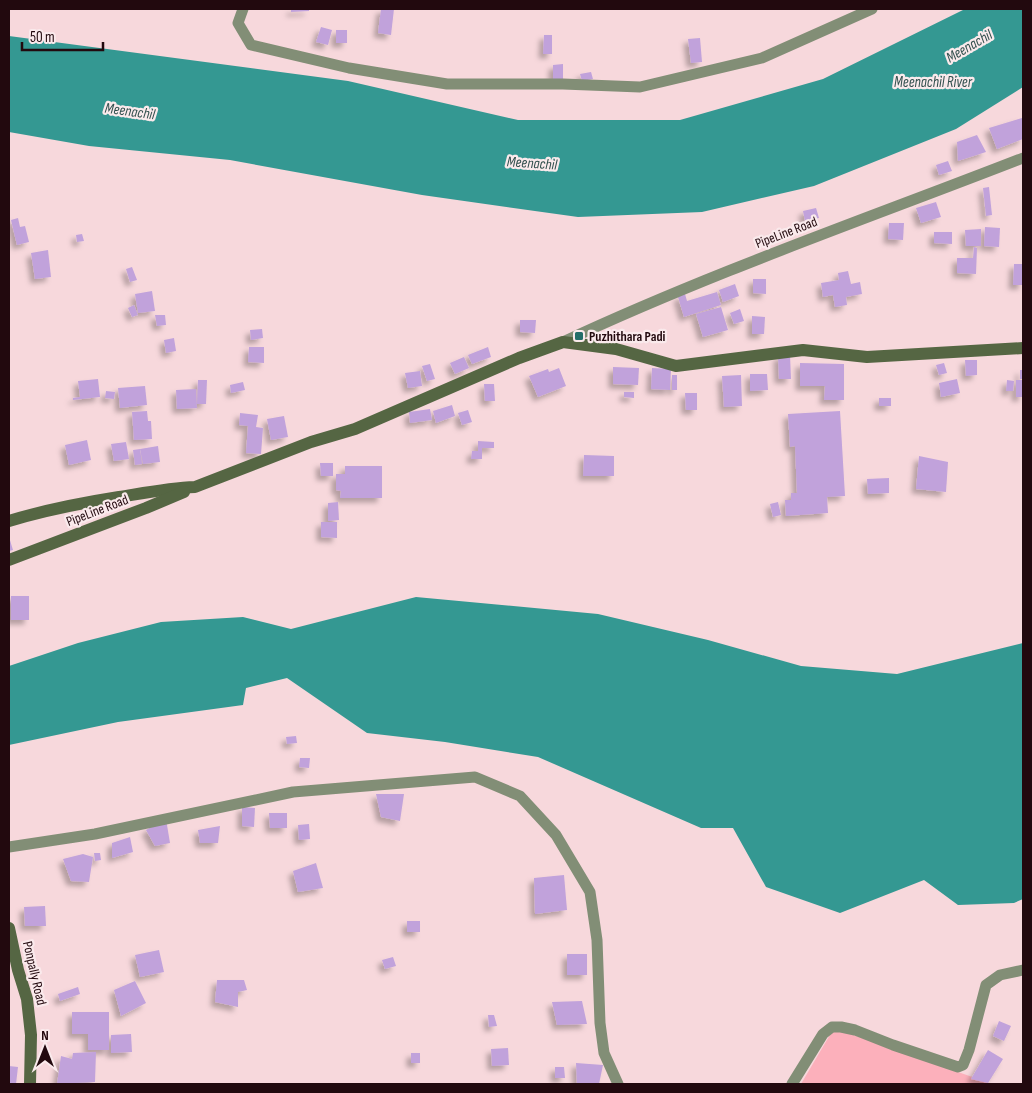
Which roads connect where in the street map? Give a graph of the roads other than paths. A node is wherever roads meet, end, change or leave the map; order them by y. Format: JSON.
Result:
{"nodes":[{"id":1,"x":243,"y":9,"type":"edge"},
{"id":2,"x":872,"y":9,"type":"edge"},
{"id":3,"x":1023,"y":158,"type":"edge"},
{"id":4,"x":563,"y":342,"type":"junction"},
{"id":5,"x":1023,"y":348,"type":"edge"},
{"id":6,"x":195,"y":487,"type":"junction"},
{"id":7,"x":9,"y":521,"type":"edge"},
{"id":8,"x":9,"y":560,"type":"edge"},
{"id":9,"x":9,"y":847,"type":"edge"},
{"id":10,"x":9,"y":928,"type":"edge"},
{"id":11,"x":1023,"y":970,"type":"edge"},
{"id":12,"x":30,"y":1084,"type":"edge"},
{"id":13,"x":618,"y":1084,"type":"edge"},
{"id":14,"x":792,"y":1084,"type":"edge"}],
"edges":[{"from":1,"to":2,"type":"street"},
{"from":3,"to":4,"type":"street","name":"PipeLine Road"},
{"from":4,"to":5,"type":"main road"},
{"from":4,"to":6,"type":"main road"},
{"from":6,"to":7,"type":"main road"},
{"from":6,"to":8,"type":"main road","name":"PipeLine Road"},
{"from":9,"to":13,"type":"street"},
{"from":10,"to":12,"type":"main road","name":"Ponpally Road"},
{"from":11,"to":14,"type":"street"}]}
